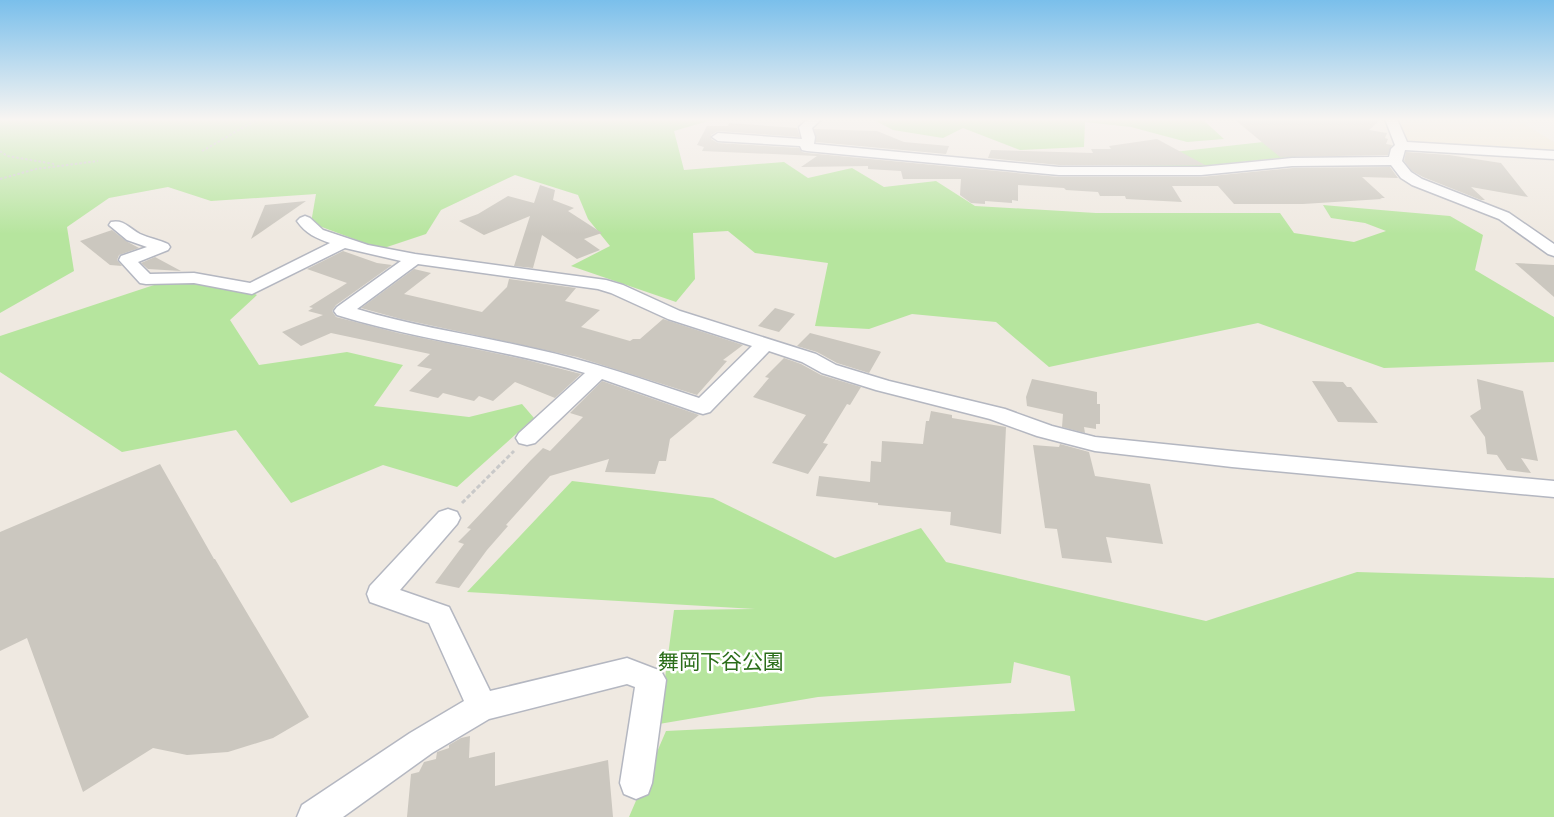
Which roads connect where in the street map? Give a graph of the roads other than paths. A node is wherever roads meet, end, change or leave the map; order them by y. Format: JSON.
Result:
{"nodes":[{"id":1,"x":920,"y":157,"type":"edge"},
{"id":2,"x":1397,"y":157,"type":"edge"},
{"id":3,"x":1396,"y":161,"type":"junction"},
{"id":4,"x":305,"y":222,"type":"dead end"},
{"id":5,"x":117,"y":225,"type":"dead end"},
{"id":6,"x":342,"y":243,"type":"junction"},
{"id":7,"x":1554,"y":251,"type":"edge"},
{"id":8,"x":415,"y":259,"type":"junction"},
{"id":9,"x":764,"y":345,"type":"junction"},
{"id":10,"x":598,"y":372,"type":"junction"},
{"id":11,"x":527,"y":438,"type":"road end"},
{"id":12,"x":1554,"y":489,"type":"edge"},
{"id":13,"x":448,"y":518,"type":"road end"},
{"id":14,"x":482,"y":707,"type":"junction"},
{"id":15,"x":636,"y":783,"type":"dead end"},
{"id":16,"x":314,"y":817,"type":"edge"}],
"edges":[{"from":1,"to":3,"type":"street"},
{"from":2,"to":3,"type":"street"},
{"from":3,"to":7,"type":"street"},
{"from":4,"to":6,"type":"street"},
{"from":5,"to":6,"type":"street"},
{"from":6,"to":8,"type":"street"},
{"from":8,"to":9,"type":"street"},
{"from":8,"to":10,"type":"street"},
{"from":9,"to":10,"type":"street"},
{"from":9,"to":12,"type":"street"},
{"from":10,"to":11,"type":"street"},
{"from":13,"to":14,"type":"street"},
{"from":14,"to":15,"type":"street"},
{"from":14,"to":16,"type":"street"}]}
